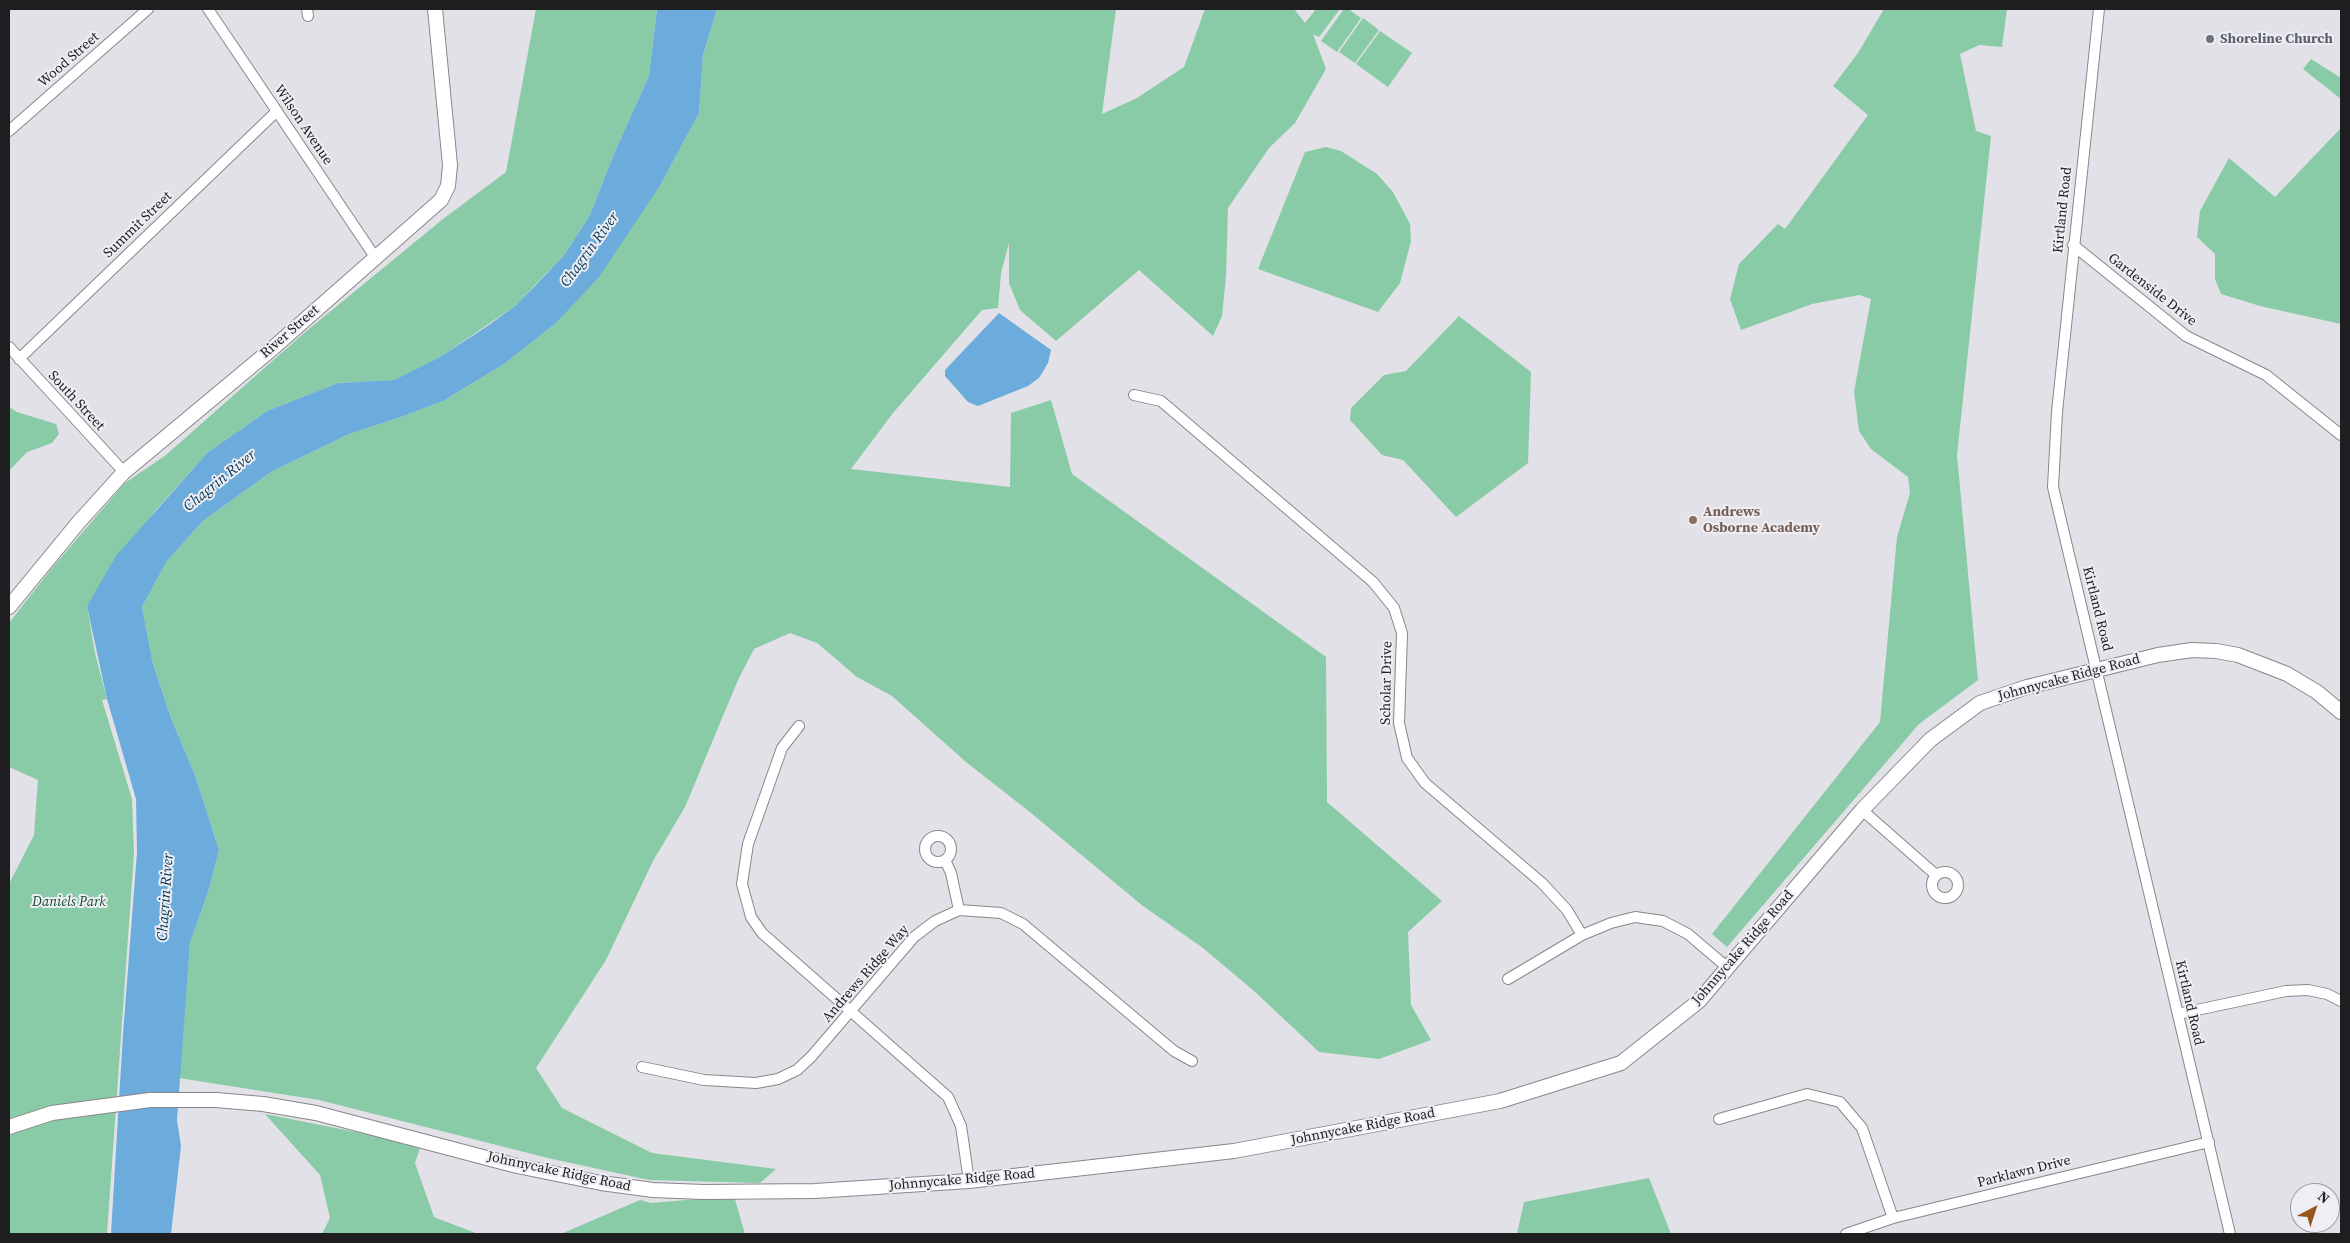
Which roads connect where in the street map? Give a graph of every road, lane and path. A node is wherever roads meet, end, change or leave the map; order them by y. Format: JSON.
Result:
{"nodes":[{"id":1,"x":148,"y":9,"type":"edge"},
{"id":2,"x":208,"y":9,"type":"edge"},
{"id":3,"x":435,"y":9,"type":"edge"},
{"id":4,"x":2099,"y":9,"type":"edge"},
{"id":5,"x":277,"y":111,"type":"junction"},
{"id":6,"x":9,"y":131,"type":"edge"},
{"id":7,"x":2074,"y":245,"type":"junction"},
{"id":8,"x":375,"y":257,"type":"junction"},
{"id":9,"x":9,"y":347,"type":"edge"},
{"id":10,"x":19,"y":359,"type":"junction"},
{"id":11,"x":1134,"y":395,"type":"dead end"},
{"id":12,"x":2341,"y":435,"type":"edge"},
{"id":13,"x":124,"y":472,"type":"junction"},
{"id":14,"x":9,"y":607,"type":"edge"},
{"id":15,"x":2097,"y":669,"type":"junction"},
{"id":16,"x":2341,"y":712,"type":"edge"},
{"id":17,"x":799,"y":726,"type":"dead end"},
{"id":18,"x":1862,"y":810,"type":"junction"},
{"id":19,"x":945,"y":860,"type":"dead end"},
{"id":20,"x":1936,"y":875,"type":"dead end"},
{"id":21,"x":959,"y":910,"type":"junction"},
{"id":22,"x":1582,"y":934,"type":"junction"},
{"id":23,"x":1728,"y":968,"type":"junction"},
{"id":24,"x":1508,"y":979,"type":"dead end"},
{"id":25,"x":2341,"y":1001,"type":"edge"},
{"id":26,"x":852,"y":1010,"type":"junction"},
{"id":27,"x":2178,"y":1014,"type":"junction"},
{"id":28,"x":1192,"y":1061,"type":"dead end"},
{"id":29,"x":642,"y":1067,"type":"dead end"},
{"id":30,"x":1719,"y":1119,"type":"dead end"},
{"id":31,"x":9,"y":1126,"type":"edge"},
{"id":32,"x":2209,"y":1142,"type":"junction"},
{"id":33,"x":969,"y":1181,"type":"junction"},
{"id":34,"x":1893,"y":1218,"type":"junction"},
{"id":35,"x":1846,"y":1234,"type":"edge"},
{"id":36,"x":2230,"y":1234,"type":"edge"}],
"edges":[{"from":1,"to":6,"type":"street","name":"Wood Street"},
{"from":2,"to":5,"type":"street","name":"Wilson Avenue"},
{"from":3,"to":8,"type":"main road","name":"River Street"},
{"from":4,"to":7,"type":"street","name":"Kirtland Road"},
{"from":5,"to":8,"type":"street","name":"Wilson Avenue"},
{"from":5,"to":10,"type":"street","name":"Summit Street"},
{"from":7,"to":12,"type":"street","name":"Gardenside Drive"},
{"from":7,"to":15,"type":"street","name":"Kirtland Road"},
{"from":8,"to":13,"type":"main road","name":"River Street"},
{"from":9,"to":10,"type":"street","name":"South Street"},
{"from":10,"to":13,"type":"street","name":"South Street"},
{"from":11,"to":22,"type":"street","name":"Scholar Drive"},
{"from":13,"to":14,"type":"main road","name":"River Street"},
{"from":15,"to":16,"type":"main road","name":"Johnnycake Ridge Road"},
{"from":15,"to":18,"type":"main road","name":"Johnnycake Ridge Road"},
{"from":15,"to":27,"type":"street","name":"Kirtland Road"},
{"from":17,"to":26,"type":"street"},
{"from":18,"to":20,"type":"street"},
{"from":18,"to":23,"type":"main road","name":"Johnnycake Ridge Road"},
{"from":19,"to":21,"type":"street"},
{"from":21,"to":26,"type":"street","name":"Andrews Ridge Way"},
{"from":21,"to":28,"type":"street"},
{"from":22,"to":23,"type":"street"},
{"from":22,"to":24,"type":"street"},
{"from":23,"to":33,"type":"main road","name":"Johnnycake Ridge Road"},
{"from":25,"to":27,"type":"street"},
{"from":26,"to":29,"type":"street","name":"Andrews Ridge Way"},
{"from":26,"to":33,"type":"street"},
{"from":27,"to":32,"type":"street","name":"Kirtland Road"},
{"from":30,"to":34,"type":"street"},
{"from":31,"to":33,"type":"main road","name":"Johnnycake Ridge Road"},
{"from":32,"to":34,"type":"street","name":"Parklawn Drive"},
{"from":32,"to":36,"type":"street","name":"Kirtland Road"},
{"from":34,"to":35,"type":"street","name":"Parklawn Drive"}]}
